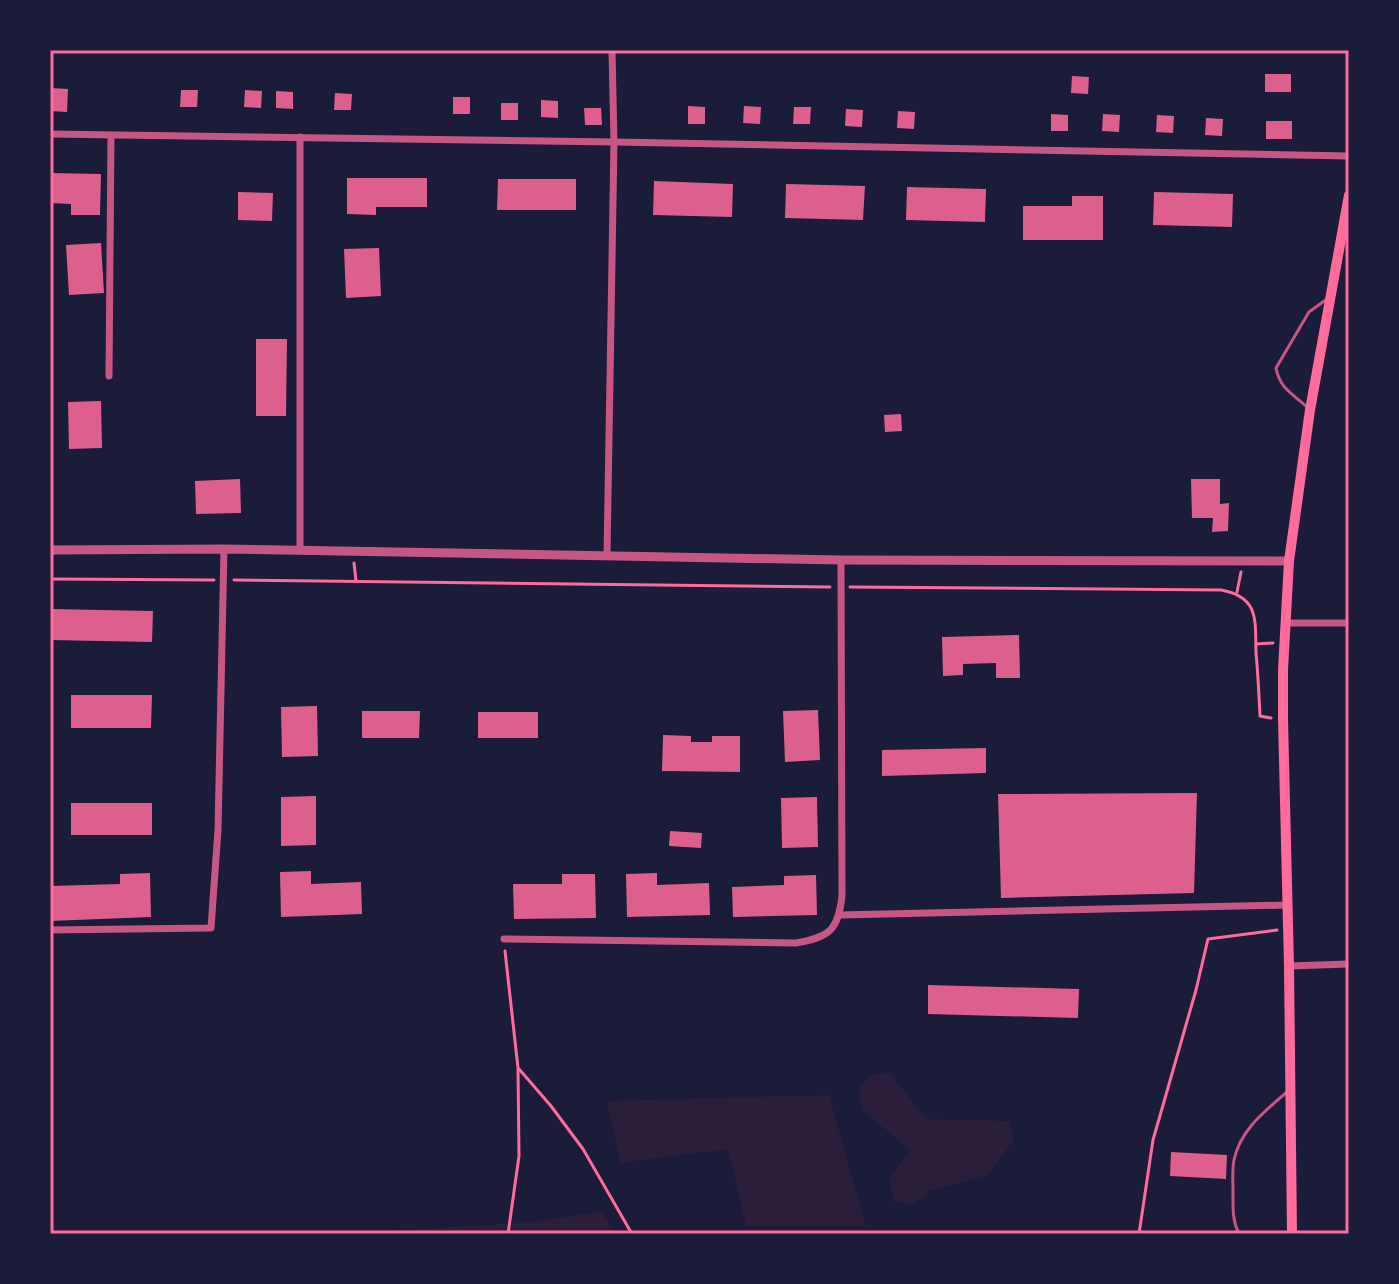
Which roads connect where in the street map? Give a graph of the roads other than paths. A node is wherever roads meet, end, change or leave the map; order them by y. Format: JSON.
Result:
{"nodes":[{"id":1,"x":612,"y":50,"type":"edge"},
{"id":2,"x":50,"y":134,"type":"edge"},
{"id":3,"x":111,"y":136,"type":"junction"},
{"id":4,"x":300,"y":137,"type":"junction"},
{"id":5,"x":614,"y":142,"type":"junction"},
{"id":6,"x":1349,"y":156,"type":"edge"},
{"id":7,"x":1349,"y":195,"type":"edge"},
{"id":8,"x":1330,"y":297,"type":"junction"},
{"id":9,"x":109,"y":376,"type":"dead end"},
{"id":10,"x":1310,"y":410,"type":"junction"},
{"id":11,"x":224,"y":549,"type":"junction"},
{"id":12,"x":50,"y":550,"type":"edge"},
{"id":13,"x":300,"y":550,"type":"junction"},
{"id":14,"x":607,"y":555,"type":"junction"},
{"id":15,"x":841,"y":560,"type":"junction"},
{"id":16,"x":1289,"y":561,"type":"junction"},
{"id":17,"x":1286,"y":623,"type":"junction"},
{"id":18,"x":1349,"y":623,"type":"edge"},
{"id":19,"x":1288,"y":905,"type":"junction"},
{"id":20,"x":840,"y":915,"type":"junction"},
{"id":21,"x":50,"y":930,"type":"edge"},
{"id":22,"x":504,"y":939,"type":"road end"},
{"id":23,"x":1349,"y":964,"type":"edge"},
{"id":24,"x":1289,"y":966,"type":"junction"},
{"id":25,"x":1290,"y":1090,"type":"junction"},
{"id":26,"x":1239,"y":1234,"type":"edge"},
{"id":27,"x":1292,"y":1234,"type":"edge"}],
"edges":[{"from":1,"to":5,"type":"street"},
{"from":2,"to":3,"type":"street"},
{"from":3,"to":4,"type":"street"},
{"from":3,"to":9,"type":"street"},
{"from":4,"to":5,"type":"street"},
{"from":4,"to":13,"type":"street"},
{"from":5,"to":6,"type":"street"},
{"from":5,"to":14,"type":"street"},
{"from":7,"to":8,"type":"main road"},
{"from":8,"to":10,"type":"main road"},
{"from":8,"to":10,"type":"lane"},
{"from":10,"to":16,"type":"main road"},
{"from":11,"to":12,"type":"street"},
{"from":11,"to":13,"type":"street"},
{"from":11,"to":21,"type":"street"},
{"from":13,"to":14,"type":"street"},
{"from":14,"to":15,"type":"street"},
{"from":15,"to":16,"type":"street"},
{"from":15,"to":20,"type":"street"},
{"from":16,"to":17,"type":"main road"},
{"from":17,"to":18,"type":"street"},
{"from":17,"to":19,"type":"main road"},
{"from":19,"to":20,"type":"street"},
{"from":19,"to":24,"type":"main road"},
{"from":20,"to":22,"type":"street"},
{"from":23,"to":24,"type":"street"},
{"from":24,"to":25,"type":"main road"},
{"from":25,"to":26,"type":"lane"},
{"from":25,"to":27,"type":"main road"}]}
